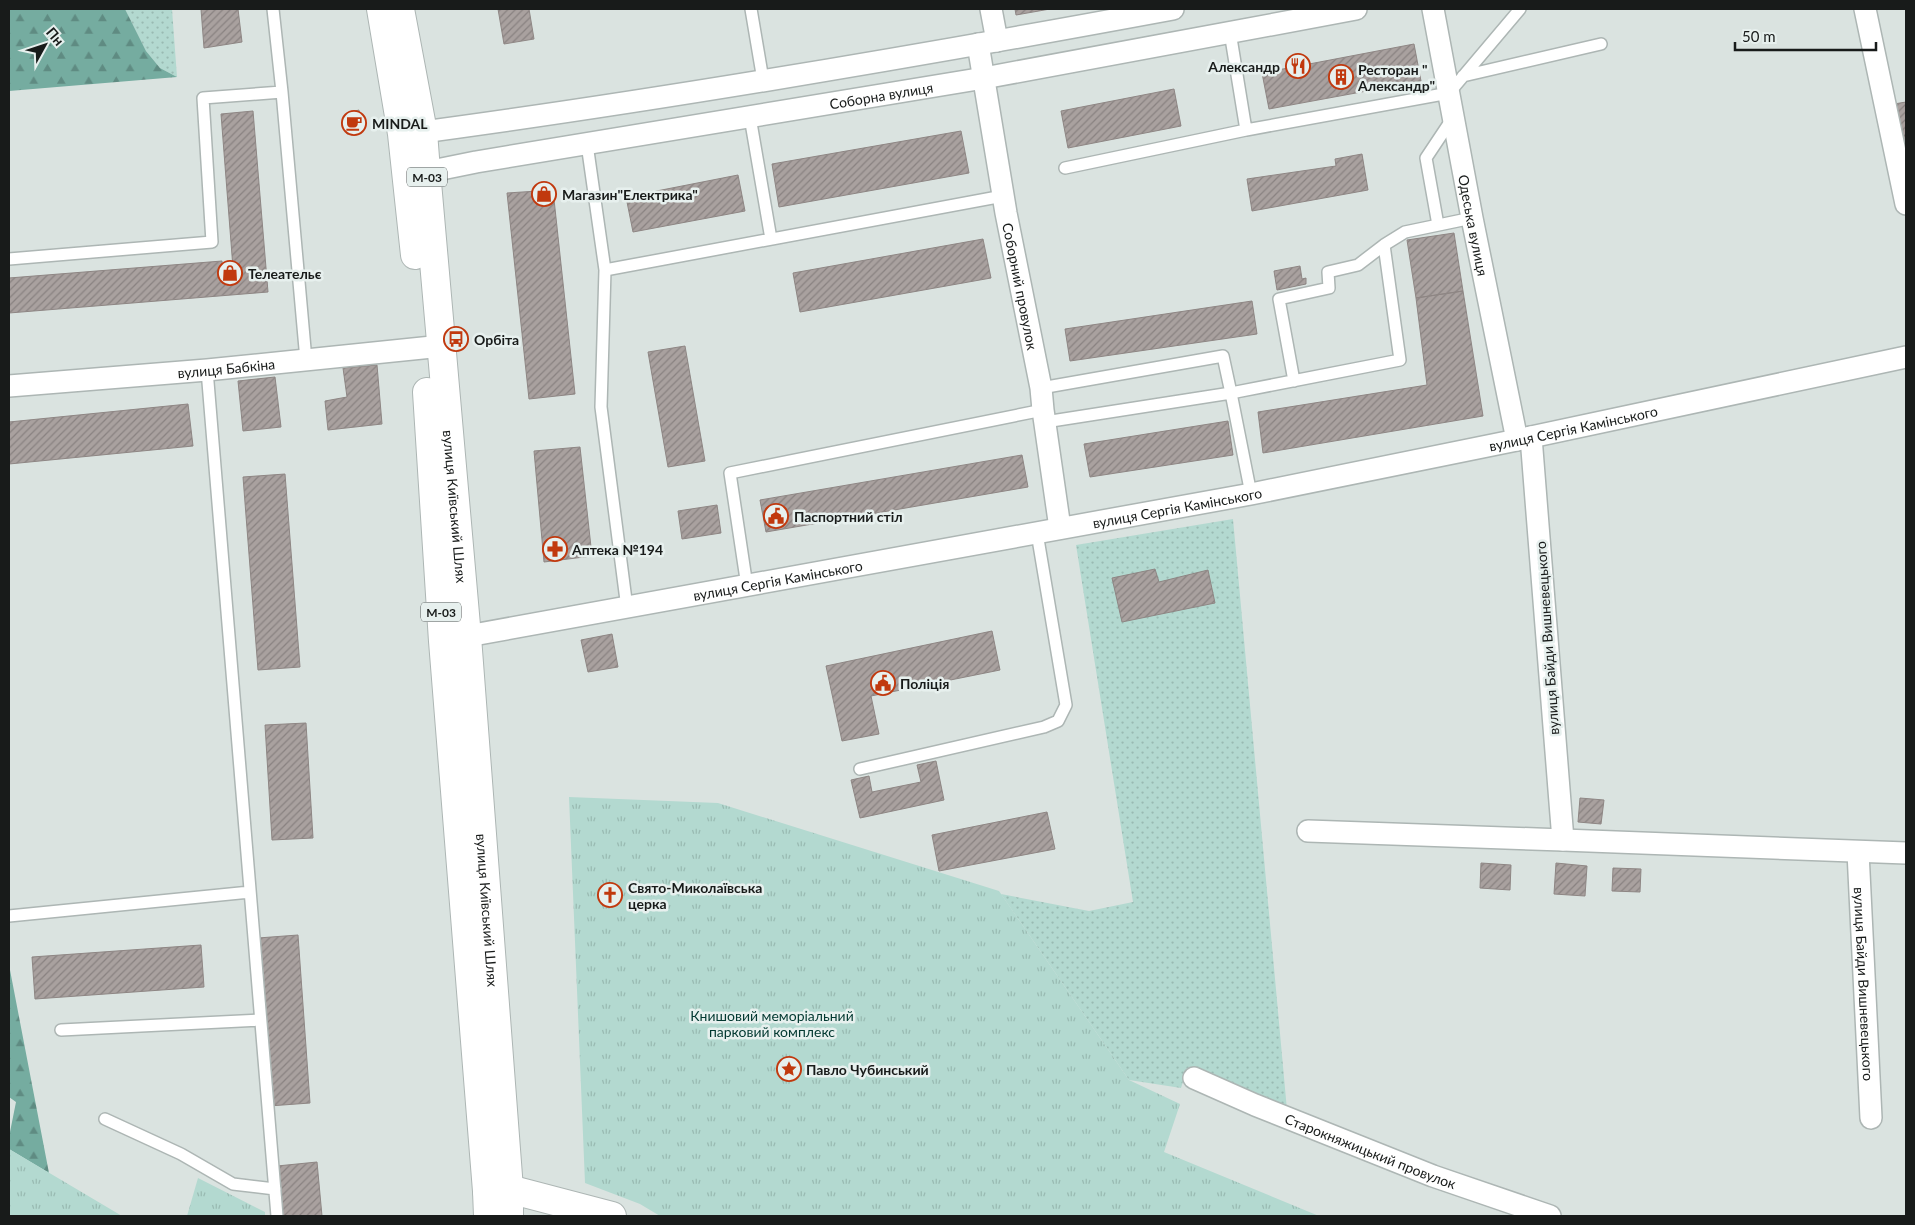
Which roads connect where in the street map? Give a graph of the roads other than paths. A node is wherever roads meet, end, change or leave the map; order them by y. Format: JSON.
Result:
{"nodes":[{"id":1,"x":273,"y":9,"type":"edge"},
{"id":2,"x":381,"y":9,"type":"edge"},
{"id":3,"x":400,"y":9,"type":"edge"},
{"id":4,"x":751,"y":9,"type":"edge"},
{"id":5,"x":991,"y":9,"type":"edge"},
{"id":6,"x":1173,"y":9,"type":"edge"},
{"id":7,"x":1356,"y":9,"type":"edge"},
{"id":8,"x":1433,"y":9,"type":"edge"},
{"id":9,"x":1520,"y":9,"type":"edge"},
{"id":10,"x":1865,"y":9,"type":"edge"},
{"id":11,"x":1230,"y":32,"type":"junction"},
{"id":12,"x":988,"y":43,"type":"junction"},
{"id":13,"x":1601,"y":44,"type":"dead end"},
{"id":14,"x":1462,"y":76,"type":"junction"},
{"id":15,"x":984,"y":78,"type":"junction"},
{"id":16,"x":764,"y":80,"type":"junction"},
{"id":17,"x":282,"y":92,"type":"junction"},
{"id":18,"x":1449,"y":93,"type":"junction"},
{"id":19,"x":750,"y":117,"type":"junction"},
{"id":20,"x":1453,"y":118,"type":"junction"},
{"id":21,"x":1246,"y":130,"type":"junction"},
{"id":22,"x":412,"y":133,"type":"junction"},
{"id":23,"x":587,"y":144,"type":"junction"},
{"id":24,"x":1065,"y":168,"type":"dead end"},
{"id":25,"x":416,"y":174,"type":"junction"},
{"id":26,"x":1003,"y":196,"type":"junction"},
{"id":27,"x":1906,"y":204,"type":"edge"},
{"id":28,"x":1472,"y":218,"type":"junction"},
{"id":29,"x":1438,"y":225,"type":"junction"},
{"id":30,"x":770,"y":239,"type":"junction"},
{"id":31,"x":1384,"y":245,"type":"junction"},
{"id":32,"x":9,"y":259,"type":"edge"},
{"id":33,"x":605,"y":270,"type":"junction"},
{"id":34,"x":433,"y":347,"type":"junction"},
{"id":35,"x":1906,"y":357,"type":"edge"},
{"id":36,"x":306,"y":360,"type":"junction"},
{"id":37,"x":207,"y":370,"type":"junction"},
{"id":38,"x":1294,"y":381,"type":"junction"},
{"id":39,"x":9,"y":386,"type":"edge"},
{"id":40,"x":1041,"y":388,"type":"junction"},
{"id":41,"x":1231,"y":393,"type":"junction"},
{"id":42,"x":1044,"y":416,"type":"junction"},
{"id":43,"x":1524,"y":438,"type":"junction"},
{"id":44,"x":1251,"y":494,"type":"junction"},
{"id":45,"x":1060,"y":528,"type":"junction"},
{"id":46,"x":1037,"y":532,"type":"junction"},
{"id":47,"x":747,"y":586,"type":"junction"},
{"id":48,"x":627,"y":608,"type":"junction"},
{"id":49,"x":455,"y":639,"type":"junction"},
{"id":50,"x":860,"y":769,"type":"dead end"},
{"id":51,"x":1308,"y":831,"type":"dead end"},
{"id":52,"x":1563,"y":840,"type":"junction"},
{"id":53,"x":1858,"y":852,"type":"junction"},
{"id":54,"x":1906,"y":853,"type":"edge"},
{"id":55,"x":250,"y":892,"type":"junction"},
{"id":56,"x":9,"y":916,"type":"edge"},
{"id":57,"x":260,"y":1020,"type":"junction"},
{"id":58,"x":61,"y":1030,"type":"dead end"},
{"id":59,"x":1194,"y":1078,"type":"dead end"},
{"id":60,"x":1871,"y":1118,"type":"dead end"},
{"id":61,"x":106,"y":1119,"type":"dead end"},
{"id":62,"x":275,"y":1189,"type":"junction"},
{"id":63,"x":495,"y":1199,"type":"edge"},
{"id":64,"x":277,"y":1216,"type":"edge"},
{"id":65,"x":509,"y":1216,"type":"edge"},
{"id":66,"x":612,"y":1216,"type":"edge"},
{"id":67,"x":1550,"y":1216,"type":"edge"}],
"edges":[{"from":1,"to":17,"type":"lane"},
{"from":2,"to":22,"type":"main road","name":"вулиця Київський Шлях","number":"М-03"},
{"from":3,"to":22,"type":"main road","name":"вулиця Київський Шлях","number":"М-03"},
{"from":4,"to":16,"type":"lane"},
{"from":5,"to":12,"type":"street","name":"Соборний провулок"},
{"from":6,"to":12,"type":"street"},
{"from":7,"to":11,"type":"street","name":"Соборна вулиця"},
{"from":8,"to":18,"type":"street","name":"Одеська вулиця"},
{"from":9,"to":14,"type":"lane"},
{"from":10,"to":27,"type":"street"},
{"from":11,"to":15,"type":"street","name":"Соборна вулиця"},
{"from":11,"to":21,"type":"lane"},
{"from":12,"to":15,"type":"street","name":"Соборний провулок"},
{"from":12,"to":16,"type":"street"},
{"from":13,"to":14,"type":"lane"},
{"from":14,"to":18,"type":"lane"},
{"from":15,"to":19,"type":"street","name":"Соборна вулиця"},
{"from":15,"to":26,"type":"street","name":"Соборний провулок"},
{"from":16,"to":22,"type":"street"},
{"from":17,"to":32,"type":"lane"},
{"from":17,"to":36,"type":"lane"},
{"from":18,"to":20,"type":"street","name":"Одеська вулиця"},
{"from":18,"to":21,"type":"lane"},
{"from":19,"to":23,"type":"street","name":"Соборна вулиця"},
{"from":19,"to":30,"type":"lane"},
{"from":20,"to":28,"type":"street","name":"Одеська вулиця"},
{"from":20,"to":29,"type":"lane"},
{"from":21,"to":24,"type":"lane"},
{"from":22,"to":25,"type":"main road","name":"вулиця Київський Шлях","number":"М-03"},
{"from":23,"to":25,"type":"street","name":"Соборна вулиця"},
{"from":23,"to":33,"type":"lane"},
{"from":25,"to":34,"type":"main road","name":"вулиця Київський Шлях","number":"М-03"},
{"from":26,"to":30,"type":"lane"},
{"from":26,"to":40,"type":"street","name":"Соборний провулок"},
{"from":28,"to":29,"type":"lane"},
{"from":28,"to":43,"type":"street","name":"Одеська вулиця"},
{"from":29,"to":31,"type":"lane"},
{"from":30,"to":33,"type":"lane"},
{"from":31,"to":38,"type":"lane"},
{"from":31,"to":38,"type":"lane"},
{"from":33,"to":48,"type":"lane"},
{"from":34,"to":36,"type":"street","name":"вулиця Бабкіна"},
{"from":34,"to":49,"type":"main road","name":"вулиця Київський Шлях","number":"М-03"},
{"from":35,"to":43,"type":"street","name":"вулиця Сергія Камінського"},
{"from":36,"to":37,"type":"street","name":"вулиця Бабкіна"},
{"from":37,"to":39,"type":"street","name":"вулиця Бабкіна"},
{"from":37,"to":55,"type":"lane"},
{"from":38,"to":41,"type":"lane"},
{"from":40,"to":41,"type":"lane"},
{"from":40,"to":42,"type":"street","name":"Соборний провулок"},
{"from":41,"to":42,"type":"lane"},
{"from":41,"to":44,"type":"lane"},
{"from":42,"to":45,"type":"street","name":"Соборний провулок"},
{"from":42,"to":47,"type":"lane"},
{"from":43,"to":44,"type":"street","name":"вулиця Сергія Камінського"},
{"from":43,"to":52,"type":"street","name":"вулиця Байди Вишневецького"},
{"from":44,"to":45,"type":"street","name":"вулиця Сергія Камінського"},
{"from":45,"to":46,"type":"street","name":"вулиця Сергія Камінського"},
{"from":46,"to":47,"type":"street","name":"вулиця Сергія Камінського"},
{"from":46,"to":50,"type":"lane"},
{"from":47,"to":48,"type":"street","name":"вулиця Сергія Камінського"},
{"from":48,"to":49,"type":"street","name":"вулиця Сергія Камінського"},
{"from":49,"to":63,"type":"main road","name":"вулиця Київський Шлях","number":"М-03"},
{"from":51,"to":52,"type":"street"},
{"from":52,"to":53,"type":"street"},
{"from":53,"to":54,"type":"street"},
{"from":53,"to":60,"type":"street","name":"вулиця Байди Вишневецького"},
{"from":55,"to":56,"type":"lane"},
{"from":55,"to":57,"type":"lane"},
{"from":57,"to":58,"type":"lane"},
{"from":57,"to":62,"type":"lane"},
{"from":59,"to":67,"type":"street","name":"Старокняжицький провулок"},
{"from":61,"to":62,"type":"lane"},
{"from":62,"to":64,"type":"lane"},
{"from":63,"to":65,"type":"main road","name":"вулиця Київський Шлях","number":"М-03"},
{"from":63,"to":66,"type":"main road"}]}
